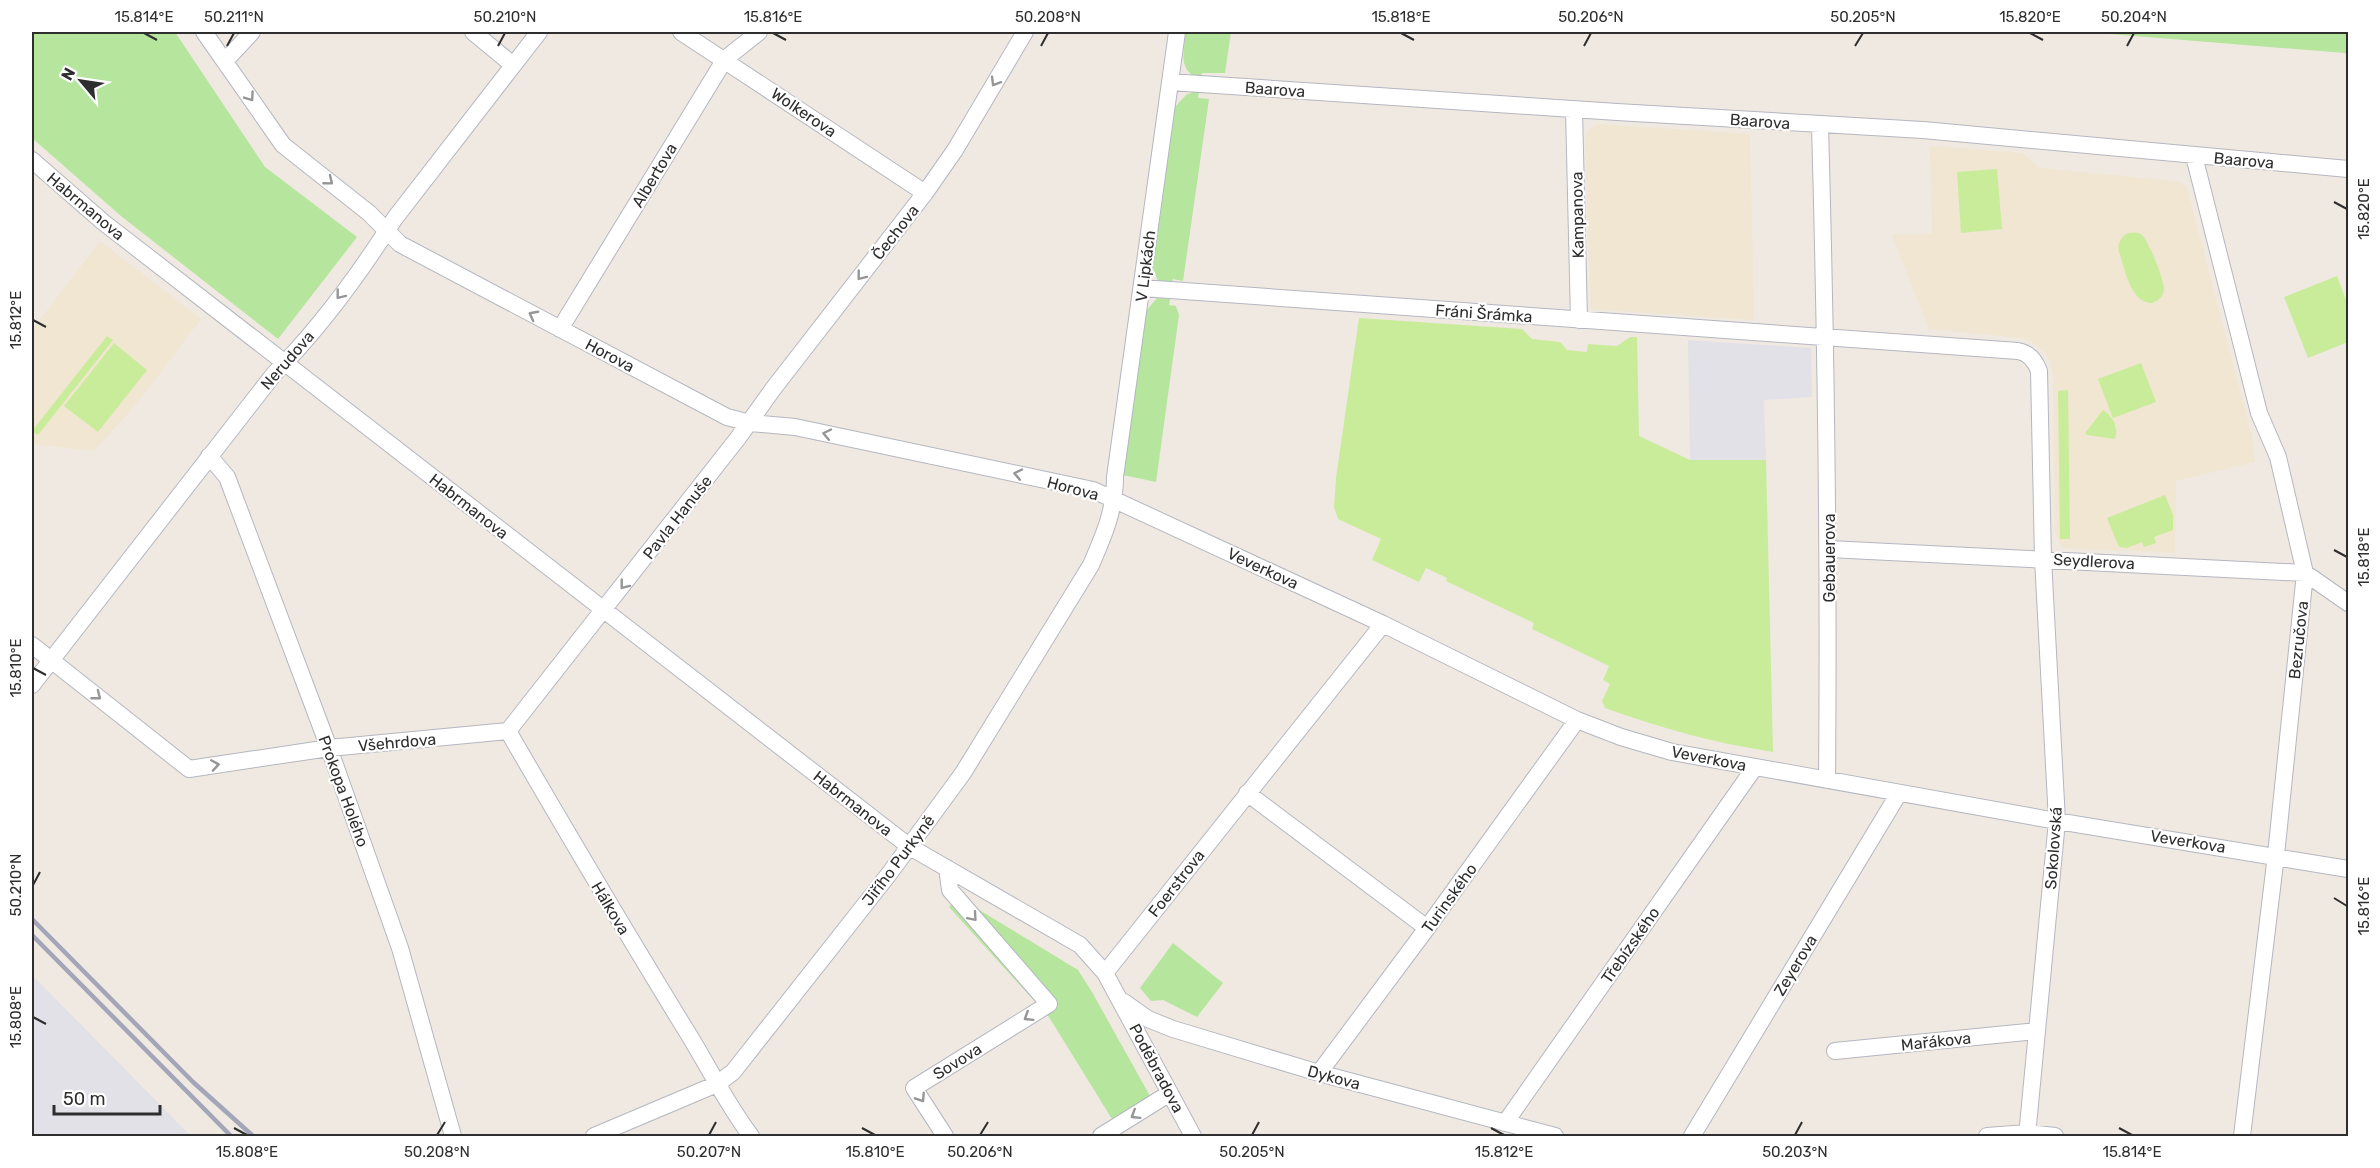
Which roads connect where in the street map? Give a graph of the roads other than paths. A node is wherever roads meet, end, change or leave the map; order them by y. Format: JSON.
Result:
{"nodes":[{"id":1,"x":204,"y":32,"type":"edge"},
{"id":2,"x":252,"y":32,"type":"edge"},
{"id":3,"x":473,"y":32,"type":"edge"},
{"id":4,"x":539,"y":32,"type":"edge"},
{"id":5,"x":681,"y":32,"type":"edge"},
{"id":6,"x":759,"y":32,"type":"edge"},
{"id":7,"x":1025,"y":32,"type":"edge"},
{"id":8,"x":1177,"y":32,"type":"edge"},
{"id":9,"x":725,"y":59,"type":"junction"},
{"id":10,"x":225,"y":62,"type":"junction"},
{"id":11,"x":513,"y":65,"type":"junction"},
{"id":12,"x":1170,"y":82,"type":"junction"},
{"id":13,"x":1574,"y":110,"type":"junction"},
{"id":14,"x":1820,"y":125,"type":"junction"},
{"id":15,"x":2194,"y":156,"type":"junction"},
{"id":16,"x":32,"y":160,"type":"edge"},
{"id":17,"x":2349,"y":169,"type":"edge"},
{"id":18,"x":925,"y":193,"type":"junction"},
{"id":19,"x":387,"y":232,"type":"junction"},
{"id":20,"x":1142,"y":288,"type":"junction"},
{"id":21,"x":1579,"y":320,"type":"junction"},
{"id":22,"x":560,"y":329,"type":"junction"},
{"id":23,"x":1826,"y":336,"type":"junction"},
{"id":24,"x":284,"y":363,"type":"junction"},
{"id":25,"x":750,"y":423,"type":"junction"},
{"id":26,"x":210,"y":456,"type":"junction"},
{"id":27,"x":1115,"y":500,"type":"junction"},
{"id":28,"x":1829,"y":549,"type":"junction"},
{"id":29,"x":2043,"y":559,"type":"junction"},
{"id":30,"x":2305,"y":573,"type":"junction"},
{"id":31,"x":2349,"y":603,"type":"edge"},
{"id":32,"x":604,"y":610,"type":"junction"},
{"id":33,"x":1383,"y":624,"type":"junction"},
{"id":34,"x":32,"y":645,"type":"edge"},
{"id":35,"x":51,"y":660,"type":"junction"},
{"id":36,"x":32,"y":685,"type":"edge"},
{"id":37,"x":1576,"y":720,"type":"junction"},
{"id":38,"x":508,"y":731,"type":"junction"},
{"id":39,"x":328,"y":748,"type":"junction"},
{"id":40,"x":1755,"y":767,"type":"junction"},
{"id":41,"x":1827,"y":780,"type":"junction"},
{"id":42,"x":1247,"y":793,"type":"junction"},
{"id":43,"x":1899,"y":793,"type":"junction"},
{"id":44,"x":2057,"y":820,"type":"junction"},
{"id":45,"x":910,"y":847,"type":"junction"},
{"id":46,"x":2276,"y":855,"type":"junction"},
{"id":47,"x":947,"y":868,"type":"junction"},
{"id":48,"x":2349,"y":869,"type":"edge"},
{"id":49,"x":1427,"y":928,"type":"junction"},
{"id":50,"x":1105,"y":973,"type":"junction"},
{"id":51,"x":1120,"y":1000,"type":"junction"},
{"id":52,"x":2037,"y":1031,"type":"junction"},
{"id":53,"x":1835,"y":1051,"type":"dead end"},
{"id":54,"x":1319,"y":1073,"type":"junction"},
{"id":55,"x":717,"y":1084,"type":"junction"},
{"id":56,"x":1170,"y":1093,"type":"junction"},
{"id":57,"x":1505,"y":1123,"type":"junction"},
{"id":58,"x":1531,"y":1133,"type":"edge"},
{"id":59,"x":2027,"y":1135,"type":"edge"},
{"id":60,"x":453,"y":1137,"type":"edge"},
{"id":61,"x":594,"y":1137,"type":"edge"},
{"id":62,"x":751,"y":1137,"type":"edge"},
{"id":63,"x":945,"y":1137,"type":"edge"},
{"id":64,"x":1101,"y":1137,"type":"edge"},
{"id":65,"x":1193,"y":1137,"type":"edge"},
{"id":66,"x":1555,"y":1137,"type":"edge"},
{"id":67,"x":1692,"y":1137,"type":"edge"},
{"id":68,"x":1987,"y":1137,"type":"edge"},
{"id":69,"x":2055,"y":1137,"type":"edge"},
{"id":70,"x":2242,"y":1137,"type":"edge"}],
"edges":[{"from":1,"to":10,"type":"street","name":"Horova"},
{"from":2,"to":10,"type":"street"},
{"from":3,"to":11,"type":"street"},
{"from":4,"to":11,"type":"street","name":"Nerudova"},
{"from":5,"to":9,"type":"street","name":"Wolkerova"},
{"from":6,"to":9,"type":"street","name":"Albertova"},
{"from":7,"to":18,"type":"street","name":"Čechova","one_way":true},
{"from":8,"to":12,"type":"street","name":"V Lipkách"},
{"from":9,"to":18,"type":"street","name":"Wolkerova"},
{"from":9,"to":22,"type":"street","name":"Albertova"},
{"from":10,"to":19,"type":"street","name":"Horova","one_way":true},
{"from":11,"to":19,"type":"street","name":"Nerudova"},
{"from":12,"to":13,"type":"street","name":"Baarova"},
{"from":12,"to":20,"type":"street","name":"V Lipkách"},
{"from":13,"to":14,"type":"street","name":"Baarova"},
{"from":13,"to":21,"type":"street","name":"Kampanova"},
{"from":14,"to":15,"type":"street","name":"Baarova"},
{"from":14,"to":23,"type":"street","name":"Gebauerova"},
{"from":15,"to":17,"type":"street","name":"Baarova"},
{"from":15,"to":30,"type":"street","name":"Bezručova"},
{"from":16,"to":24,"type":"street","name":"Habrmanova"},
{"from":18,"to":25,"type":"street","name":"Čechova","one_way":true},
{"from":22,"to":19,"type":"street","name":"Horova","one_way":true},
{"from":19,"to":24,"type":"street","name":"Nerudova","one_way":true},
{"from":20,"to":21,"type":"street","name":"Fráni Šrámka"},
{"from":20,"to":27,"type":"street","name":"V Lipkách"},
{"from":21,"to":23,"type":"street","name":"Fráni Šrámka"},
{"from":22,"to":25,"type":"street","name":"Horova"},
{"from":23,"to":28,"type":"street","name":"Gebauerova"},
{"from":23,"to":29,"type":"street"},
{"from":24,"to":26,"type":"street","name":"Nerudova"},
{"from":24,"to":32,"type":"street","name":"Habrmanova"},
{"from":27,"to":25,"type":"street","name":"Horova","one_way":true},
{"from":25,"to":32,"type":"street","name":"Pavla Hanuše","one_way":true},
{"from":26,"to":35,"type":"street","name":"Nerudova"},
{"from":26,"to":39,"type":"street","name":"Prokopa Holého"},
{"from":27,"to":33,"type":"street","name":"Veverkova"},
{"from":27,"to":45,"type":"street","name":"Jiřího Purkyně"},
{"from":28,"to":29,"type":"street","name":"Seydlerova"},
{"from":28,"to":41,"type":"street","name":"Gebauerova"},
{"from":29,"to":30,"type":"street","name":"Seydlerova"},
{"from":29,"to":44,"type":"street","name":"Sokolovská"},
{"from":30,"to":31,"type":"street"},
{"from":30,"to":46,"type":"street","name":"Bezručova"},
{"from":32,"to":38,"type":"street"},
{"from":32,"to":45,"type":"street","name":"Habrmanova"},
{"from":33,"to":37,"type":"street","name":"Veverkova"},
{"from":33,"to":42,"type":"street","name":"Foerstrova"},
{"from":34,"to":35,"type":"street","name":"Všehrdova"},
{"from":35,"to":36,"type":"street","name":"Nerudova"},
{"from":35,"to":39,"type":"street","name":"Všehrdova","one_way":true},
{"from":37,"to":40,"type":"street","name":"Veverkova"},
{"from":37,"to":49,"type":"street","name":"Turinského"},
{"from":38,"to":39,"type":"street","name":"Všehrdova"},
{"from":38,"to":55,"type":"street","name":"Hálkova"},
{"from":39,"to":60,"type":"street","name":"Prokopa Holého"},
{"from":40,"to":41,"type":"street","name":"Veverkova"},
{"from":40,"to":57,"type":"street","name":"Třebízského"},
{"from":41,"to":43,"type":"street","name":"Veverkova"},
{"from":42,"to":49,"type":"street"},
{"from":42,"to":50,"type":"street","name":"Foerstrova"},
{"from":43,"to":44,"type":"street","name":"Veverkova"},
{"from":43,"to":67,"type":"street","name":"Zeyerova"},
{"from":44,"to":46,"type":"street","name":"Veverkova"},
{"from":44,"to":52,"type":"street","name":"Sokolovská"},
{"from":45,"to":47,"type":"street","name":"Habrmanova"},
{"from":45,"to":55,"type":"street","name":"Jiřího Purkyně"},
{"from":46,"to":48,"type":"street","name":"Veverkova"},
{"from":46,"to":70,"type":"street","name":"Bezručova"},
{"from":47,"to":50,"type":"street","name":"Poděbradova"},
{"from":47,"to":63,"type":"street","name":"Sovova","one_way":true},
{"from":49,"to":54,"type":"street","name":"Turinského"},
{"from":50,"to":51,"type":"street","name":"Poděbradova"},
{"from":51,"to":54,"type":"street","name":"Dykova"},
{"from":51,"to":56,"type":"street","name":"Poděbradova"},
{"from":52,"to":53,"type":"street","name":"Mařákova"},
{"from":52,"to":59,"type":"street","name":"Sokolovská"},
{"from":54,"to":57,"type":"street","name":"Dykova"},
{"from":55,"to":61,"type":"street","name":"Jiřího Purkyně"},
{"from":55,"to":62,"type":"street","name":"Hálkova"},
{"from":56,"to":64,"type":"street","one_way":true},
{"from":56,"to":65,"type":"street","name":"Poděbradova"},
{"from":57,"to":58,"type":"street","name":"Dykova"},
{"from":58,"to":66,"type":"street","name":"Dykova"},
{"from":59,"to":68,"type":"street"},
{"from":59,"to":69,"type":"street"}]}
